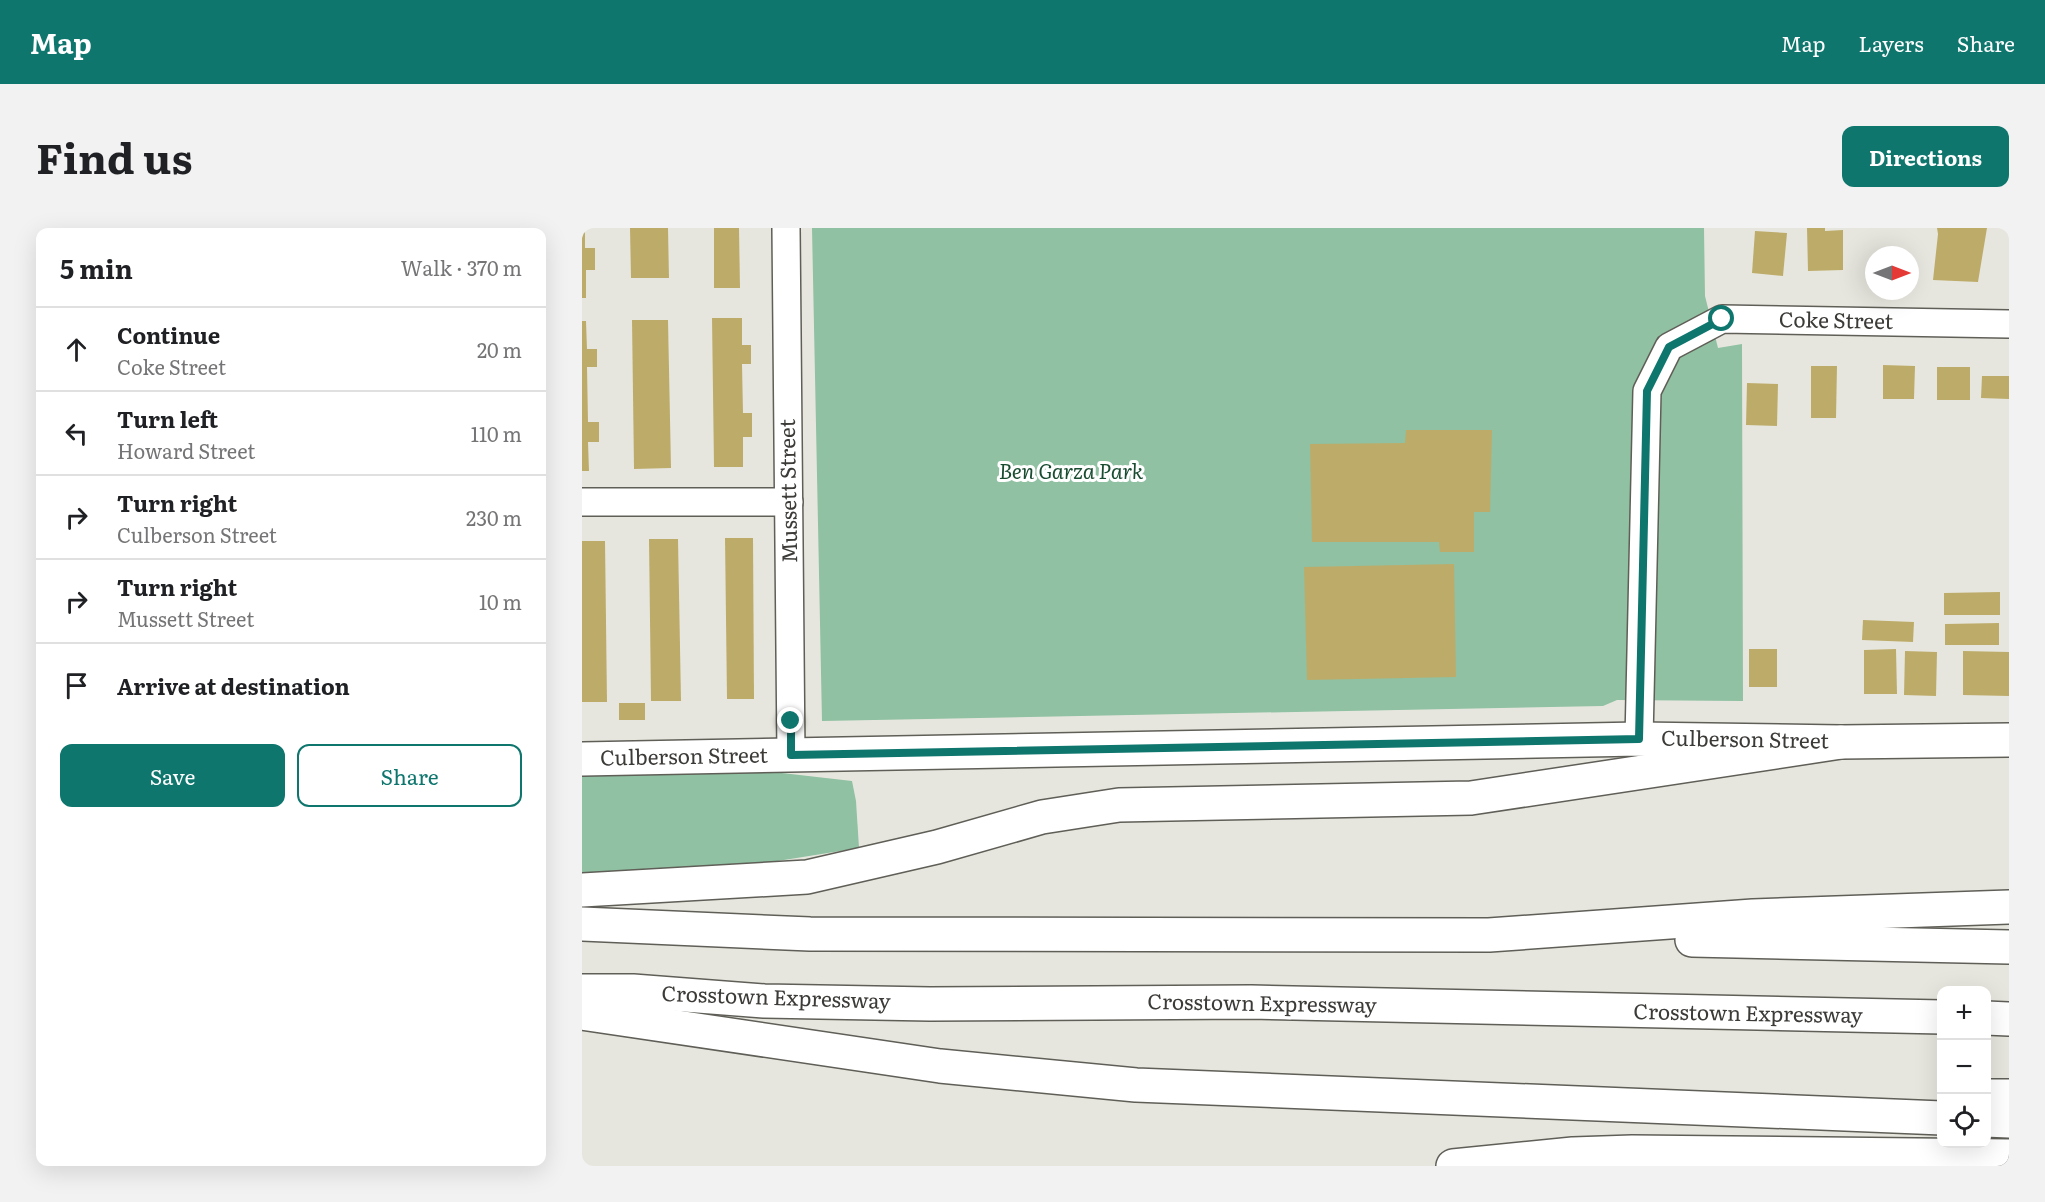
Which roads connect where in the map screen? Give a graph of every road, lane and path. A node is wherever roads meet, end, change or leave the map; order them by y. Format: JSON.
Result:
{"nodes":[{"id":1,"x":786,"y":228,"type":"edge"},
{"id":2,"x":2009,"y":324,"type":"edge"},
{"id":3,"x":582,"y":502,"type":"edge"},
{"id":4,"x":789,"y":502,"type":"junction"},
{"id":5,"x":1639,"y":739,"type":"junction"},
{"id":6,"x":2009,"y":740,"type":"edge"},
{"id":7,"x":1841,"y":742,"type":"junction"},
{"id":8,"x":791,"y":755,"type":"junction"},
{"id":9,"x":582,"y":759,"type":"edge"},
{"id":10,"x":582,"y":890,"type":"edge"},
{"id":11,"x":2009,"y":907,"type":"edge"},
{"id":12,"x":582,"y":924,"type":"edge"},
{"id":13,"x":1489,"y":935,"type":"junction"},
{"id":14,"x":2009,"y":947,"type":"edge"},
{"id":15,"x":582,"y":991,"type":"edge"},
{"id":16,"x":582,"y":1013,"type":"edge"},
{"id":17,"x":1937,"y":1017,"type":"edge"},
{"id":18,"x":1991,"y":1018,"type":"edge"},
{"id":19,"x":2009,"y":1019,"type":"edge"},
{"id":20,"x":1289,"y":1091,"type":"junction"},
{"id":21,"x":1937,"y":1095,"type":"edge"},
{"id":22,"x":1991,"y":1095,"type":"edge"},
{"id":23,"x":2009,"y":1096,"type":"edge"},
{"id":24,"x":1937,"y":1118,"type":"edge"},
{"id":25,"x":1991,"y":1120,"type":"edge"},
{"id":26,"x":2009,"y":1121,"type":"edge"},
{"id":27,"x":2009,"y":1156,"type":"edge"},
{"id":28,"x":1632,"y":1159,"type":"edge"},
{"id":29,"x":1453,"y":1166,"type":"edge"}],
"edges":[{"from":1,"to":4,"type":"street","name":"Mussett Street"},
{"from":2,"to":5,"type":"street","name":"Coke Street"},
{"from":3,"to":4,"type":"street"},
{"from":4,"to":8,"type":"street","name":"Mussett Street"},
{"from":5,"to":7,"type":"main road","name":"Culberson Street"},
{"from":5,"to":8,"type":"main road","name":"Culberson Street"},
{"from":6,"to":7,"type":"main road","name":"Culberson Street"},
{"from":7,"to":10,"type":"main road"},
{"from":8,"to":9,"type":"main road","name":"Culberson Street"},
{"from":11,"to":13,"type":"main road"},
{"from":12,"to":13,"type":"main road"},
{"from":13,"to":14,"type":"main road"},
{"from":15,"to":17,"type":"main road","name":"Crosstown Expressway"},
{"from":16,"to":20,"type":"main road"},
{"from":18,"to":19,"type":"main road"},
{"from":20,"to":21,"type":"main road"},
{"from":20,"to":24,"type":"main road"},
{"from":22,"to":23,"type":"main road"},
{"from":25,"to":26,"type":"main road"},
{"from":27,"to":28,"type":"main road"},
{"from":28,"to":29,"type":"main road"}]}
